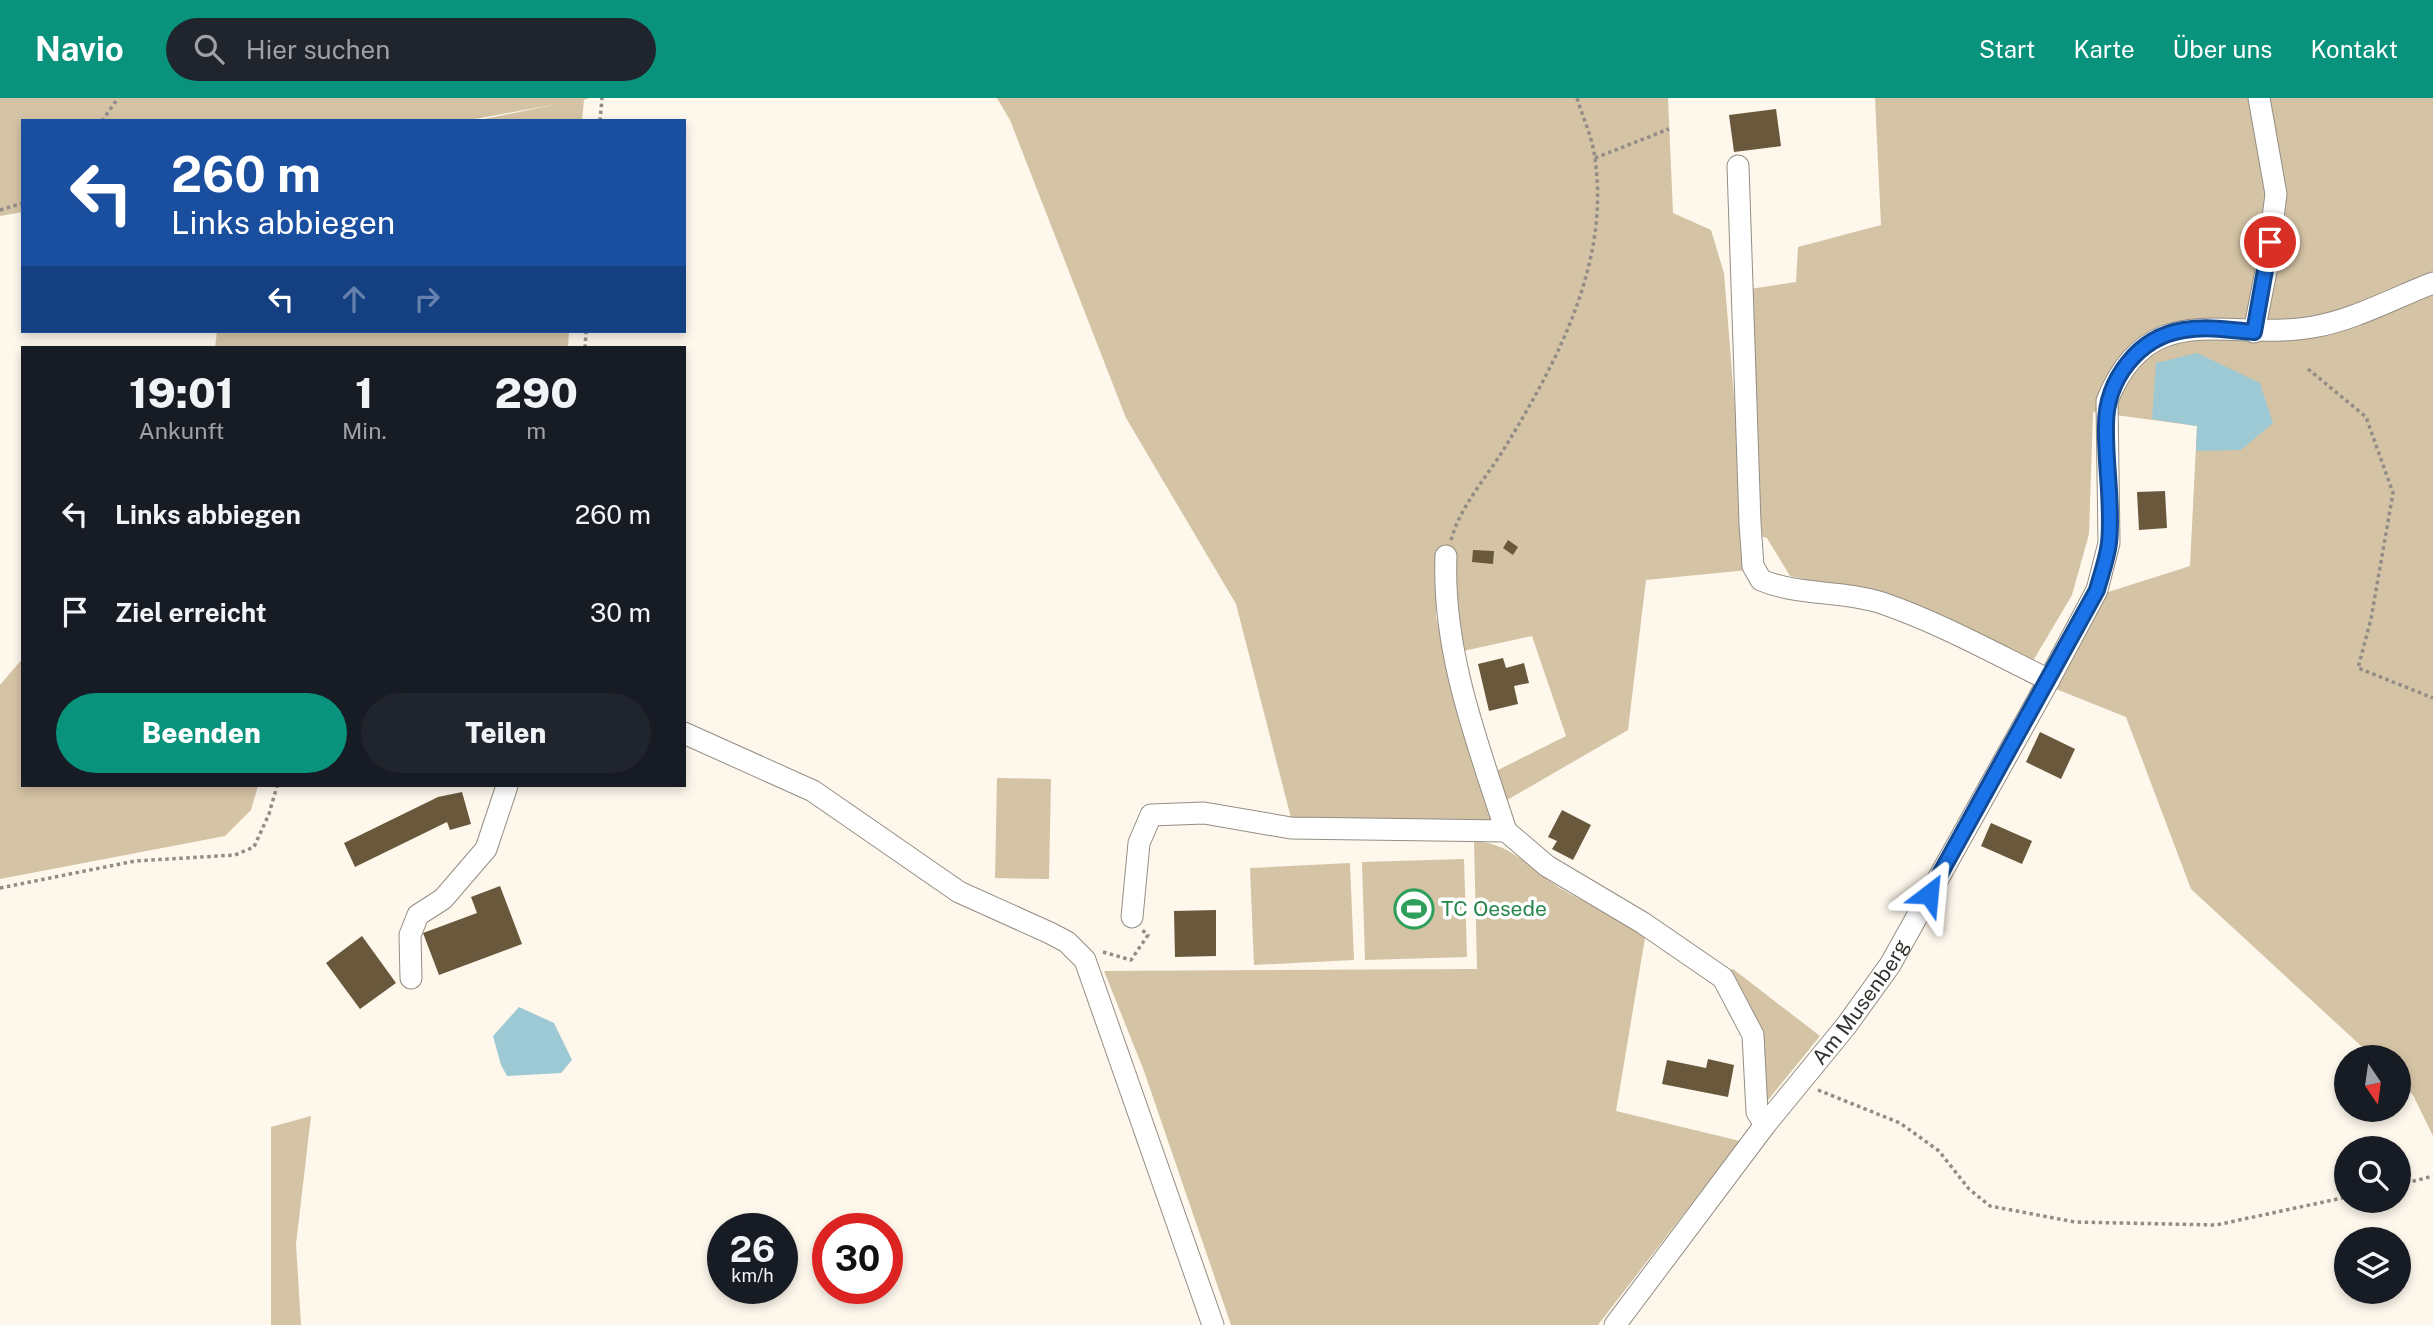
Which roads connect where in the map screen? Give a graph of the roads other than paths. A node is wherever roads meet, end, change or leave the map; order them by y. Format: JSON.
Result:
{"nodes":[{"id":1,"x":2259,"y":98,"type":"edge"},
{"id":2,"x":1738,"y":166,"type":"dead end"},
{"id":3,"x":2433,"y":283,"type":"edge"},
{"id":4,"x":2254,"y":332,"type":"junction"},
{"id":5,"x":1447,"y":556,"type":"road end"},
{"id":6,"x":2049,"y":680,"type":"junction"},
{"id":7,"x":686,"y":734,"type":"edge"},
{"id":8,"x":507,"y":787,"type":"edge"},
{"id":9,"x":1506,"y":831,"type":"junction"},
{"id":10,"x":1132,"y":916,"type":"road end"},
{"id":11,"x":411,"y":978,"type":"dead end"},
{"id":12,"x":1765,"y":1125,"type":"junction"},
{"id":13,"x":1213,"y":1325,"type":"edge"},
{"id":14,"x":1615,"y":1325,"type":"edge"}],
"edges":[{"from":1,"to":4,"type":"street"},
{"from":2,"to":6,"type":"street"},
{"from":3,"to":4,"type":"street","name":"Am Musenberg"},
{"from":4,"to":6,"type":"street","name":"Am Musenberg"},
{"from":5,"to":9,"type":"street"},
{"from":6,"to":12,"type":"street","name":"Am Musenberg"},
{"from":7,"to":13,"type":"street"},
{"from":8,"to":11,"type":"street"},
{"from":9,"to":10,"type":"street"},
{"from":9,"to":12,"type":"street"},
{"from":12,"to":14,"type":"street","name":"Am Musenberg"}]}
